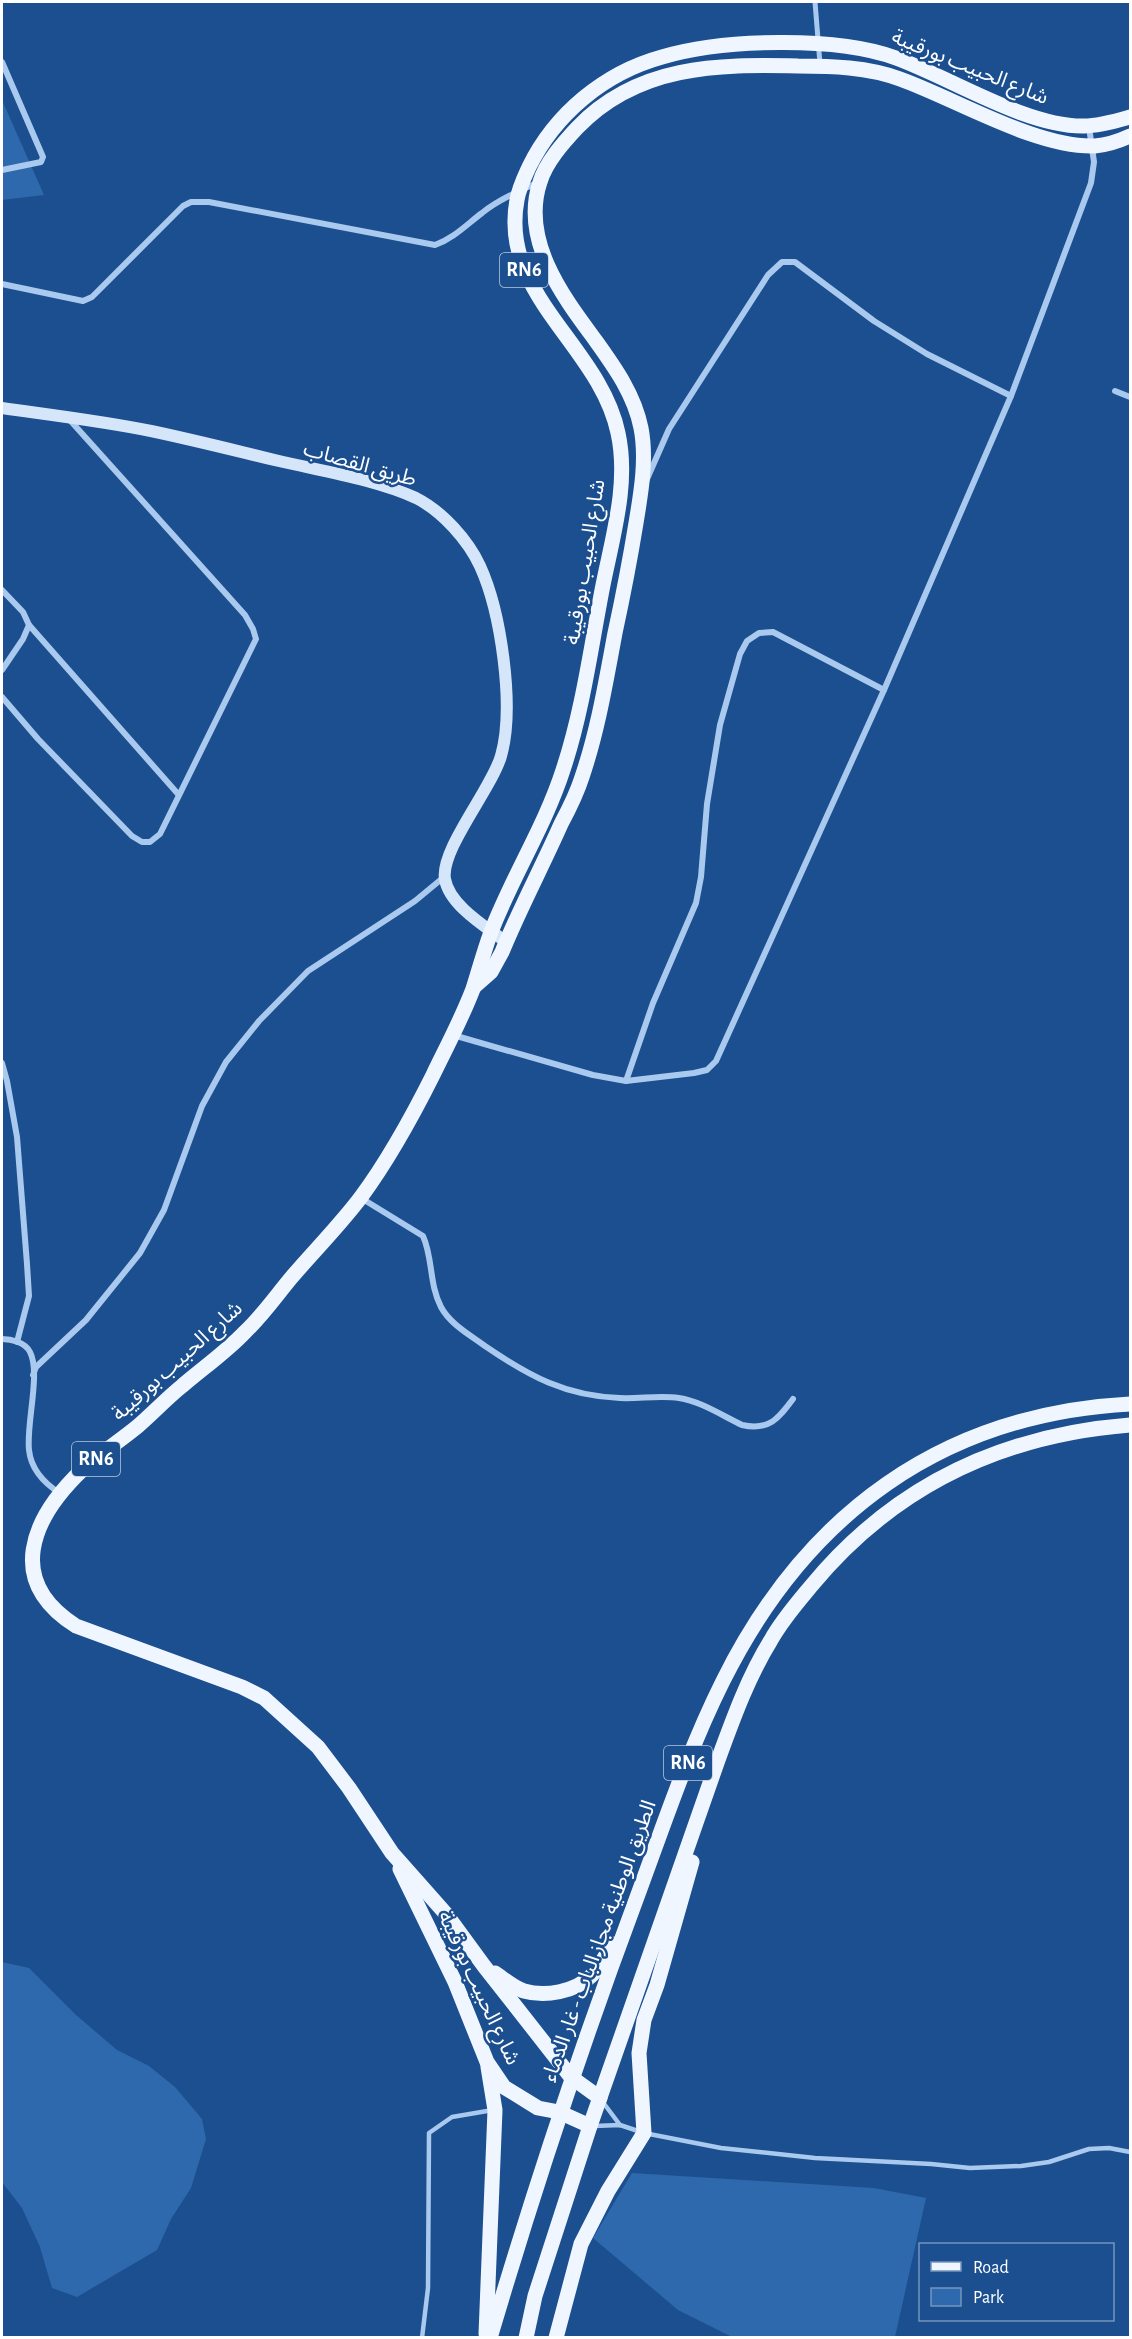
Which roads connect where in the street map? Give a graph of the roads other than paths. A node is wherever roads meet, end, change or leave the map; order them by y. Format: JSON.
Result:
{"nodes":[{"id":1,"x":815,"y":2,"type":"edge"},
{"id":2,"x":726,"y":45,"type":"junction"},
{"id":3,"x":818,"y":45,"type":"junction"},
{"id":4,"x":2,"y":62,"type":"edge"},
{"id":5,"x":729,"y":65,"type":"junction"},
{"id":6,"x":820,"y":66,"type":"junction"},
{"id":7,"x":1131,"y":117,"type":"edge"},
{"id":8,"x":1089,"y":127,"type":"junction"},
{"id":9,"x":1131,"y":136,"type":"edge"},
{"id":10,"x":1093,"y":146,"type":"junction"},
{"id":11,"x":2,"y":170,"type":"edge"},
{"id":12,"x":540,"y":182,"type":"junction"},
{"id":13,"x":518,"y":190,"type":"junction"},
{"id":14,"x":2,"y":284,"type":"edge"},
{"id":15,"x":1115,"y":391,"type":"dead end"},
{"id":16,"x":1011,"y":396,"type":"junction"},
{"id":17,"x":1131,"y":397,"type":"edge"},
{"id":18,"x":2,"y":408,"type":"edge"},
{"id":19,"x":67,"y":418,"type":"junction"},
{"id":20,"x":640,"y":496,"type":"junction"},
{"id":21,"x":2,"y":590,"type":"edge"},
{"id":22,"x":29,"y":625,"type":"junction"},
{"id":23,"x":2,"y":670,"type":"edge"},
{"id":24,"x":884,"y":690,"type":"junction"},
{"id":25,"x":2,"y":697,"type":"edge"},
{"id":26,"x":178,"y":794,"type":"junction"},
{"id":27,"x":444,"y":877,"type":"junction"},
{"id":28,"x":491,"y":930,"type":"junction"},
{"id":29,"x":506,"y":942,"type":"junction"},
{"id":30,"x":472,"y":989,"type":"junction"},
{"id":31,"x":453,"y":1035,"type":"junction"},
{"id":32,"x":2,"y":1063,"type":"edge"},
{"id":33,"x":626,"y":1081,"type":"junction"},
{"id":34,"x":361,"y":1197,"type":"junction"},
{"id":35,"x":2,"y":1339,"type":"edge"},
{"id":36,"x":17,"y":1342,"type":"junction"},
{"id":37,"x":33,"y":1376,"type":"junction"},
{"id":38,"x":793,"y":1399,"type":"dead end"},
{"id":39,"x":1131,"y":1404,"type":"edge"},
{"id":40,"x":1131,"y":1425,"type":"edge"},
{"id":41,"x":62,"y":1495,"type":"junction"},
{"id":42,"x":718,"y":1760,"type":"junction"},
{"id":43,"x":392,"y":1853,"type":"junction"},
{"id":44,"x":626,"y":1925,"type":"junction"},
{"id":45,"x":484,"y":1966,"type":"junction"},
{"id":46,"x":487,"y":2062,"type":"junction"},
{"id":47,"x":571,"y":2077,"type":"junction"},
{"id":48,"x":600,"y":2098,"type":"junction"},
{"id":49,"x":495,"y":2110,"type":"junction"},
{"id":50,"x":560,"y":2112,"type":"junction"},
{"id":51,"x":620,"y":2125,"type":"junction"},
{"id":52,"x":590,"y":2126,"type":"junction"},
{"id":53,"x":644,"y":2133,"type":"junction"},
{"id":54,"x":1131,"y":2152,"type":"edge"},
{"id":55,"x":422,"y":2337,"type":"edge"},
{"id":56,"x":488,"y":2337,"type":"edge"},
{"id":57,"x":526,"y":2337,"type":"edge"},
{"id":58,"x":556,"y":2337,"type":"edge"}],
"edges":[{"from":1,"to":3,"type":"street"},
{"from":2,"to":3,"type":"main road","name":"شارع الحبيب بورقيبة","number":"RN6"},
{"from":2,"to":5,"type":"main road"},
{"from":2,"to":13,"type":"main road","name":"شارع الحبيب بورقيبة","number":"RN6"},
{"from":3,"to":6,"type":"street"},
{"from":3,"to":8,"type":"main road","name":"شارع الحبيب بورقيبة","number":"RN6"},
{"from":4,"to":11,"type":"street"},
{"from":5,"to":6,"type":"main road","name":"شارع الحبيب بورقيبة","number":"RN6"},
{"from":5,"to":12,"type":"main road","name":"شارع الحبيب بورقيبة","number":"RN6"},
{"from":6,"to":10,"type":"main road","name":"شارع الحبيب بورقيبة","number":"RN6"},
{"from":7,"to":8,"type":"main road","name":"شارع الحبيب بورقيبة","number":"RN6"},
{"from":8,"to":10,"type":"street"},
{"from":9,"to":10,"type":"main road","name":"شارع الحبيب بورقيبة","number":"RN6"},
{"from":10,"to":16,"type":"street"},
{"from":12,"to":13,"type":"street"},
{"from":12,"to":20,"type":"main road","name":"شارع الحبيب بورقيبة","number":"RN6"},
{"from":13,"to":14,"type":"street"},
{"from":13,"to":28,"type":"main road","name":"شارع الحبيب بورقيبة","number":"RN6"},
{"from":15,"to":17,"type":"street"},
{"from":16,"to":20,"type":"street"},
{"from":16,"to":24,"type":"street"},
{"from":18,"to":19,"type":"main road","name":"طريق القصاب"},
{"from":19,"to":26,"type":"street"},
{"from":19,"to":27,"type":"main road","name":"طريق القصاب"},
{"from":20,"to":29,"type":"main road","name":"شارع الحبيب بورقيبة","number":"RN6"},
{"from":21,"to":22,"type":"street"},
{"from":22,"to":23,"type":"street"},
{"from":22,"to":26,"type":"street"},
{"from":24,"to":33,"type":"street"},
{"from":24,"to":33,"type":"street"},
{"from":25,"to":26,"type":"street"},
{"from":27,"to":28,"type":"main road"},
{"from":27,"to":37,"type":"street"},
{"from":28,"to":29,"type":"main road"},
{"from":28,"to":30,"type":"main road","name":"شارع الحبيب بورقيبة","number":"RN6"},
{"from":29,"to":30,"type":"main road","name":"شارع الحبيب بورقيبة","number":"RN6"},
{"from":30,"to":31,"type":"main road","name":"شارع الحبيب بورقيبة","number":"RN6"},
{"from":31,"to":33,"type":"street"},
{"from":31,"to":34,"type":"main road","name":"شارع الحبيب بورقيبة","number":"RN6"},
{"from":32,"to":36,"type":"street"},
{"from":34,"to":38,"type":"street"},
{"from":34,"to":41,"type":"main road","name":"شارع الحبيب بورقيبة","number":"RN6"},
{"from":35,"to":36,"type":"street"},
{"from":36,"to":37,"type":"street"},
{"from":37,"to":41,"type":"street"},
{"from":39,"to":44,"type":"main road","name":"الطريق الوطنية مجاز الباب - غار الدماء","number":"RN6"},
{"from":40,"to":42,"type":"main road","number":"RN6"},
{"from":41,"to":43,"type":"main road","name":"شارع الحبيب بورقيبة","number":"RN6"},
{"from":42,"to":48,"type":"main road","number":"RN6"},
{"from":42,"to":53,"type":"main road"},
{"from":43,"to":45,"type":"main road","name":"شارع الحبيب بورقيبة","number":"RN6"},
{"from":43,"to":46,"type":"main road","name":"شارع الحبيب بورقيبة","number":"RN6"},
{"from":44,"to":45,"type":"main road"},
{"from":44,"to":47,"type":"main road","name":"الطريق الوطنية مجاز الباب - غار الدماء","number":"RN6"},
{"from":45,"to":47,"type":"main road","name":"شارع الحبيب بورقيبة","number":"RN6"},
{"from":46,"to":49,"type":"main road"},
{"from":46,"to":50,"type":"main road","name":"شارع الحبيب بورقيبة","number":"RN6"},
{"from":47,"to":48,"type":"main road","name":"شارع الحبيب بورقيبة","number":"RN6"},
{"from":47,"to":50,"type":"main road","name":"الطريق الوطنية مجاز الباب - غار الدماء","number":"RN6"},
{"from":48,"to":51,"type":"lane"},
{"from":48,"to":52,"type":"main road","number":"RN6"},
{"from":49,"to":55,"type":"lane"},
{"from":49,"to":56,"type":"main road"},
{"from":50,"to":52,"type":"main road","name":"شارع الحبيب بورقيبة","number":"RN6"},
{"from":50,"to":56,"type":"main road","name":"الطريق الوطنية مجاز الباب - غار الدماء","number":"RN6"},
{"from":51,"to":52,"type":"lane"},
{"from":51,"to":53,"type":"lane"},
{"from":52,"to":57,"type":"main road","number":"RN6"},
{"from":53,"to":54,"type":"lane"},
{"from":53,"to":58,"type":"main road"}]}
